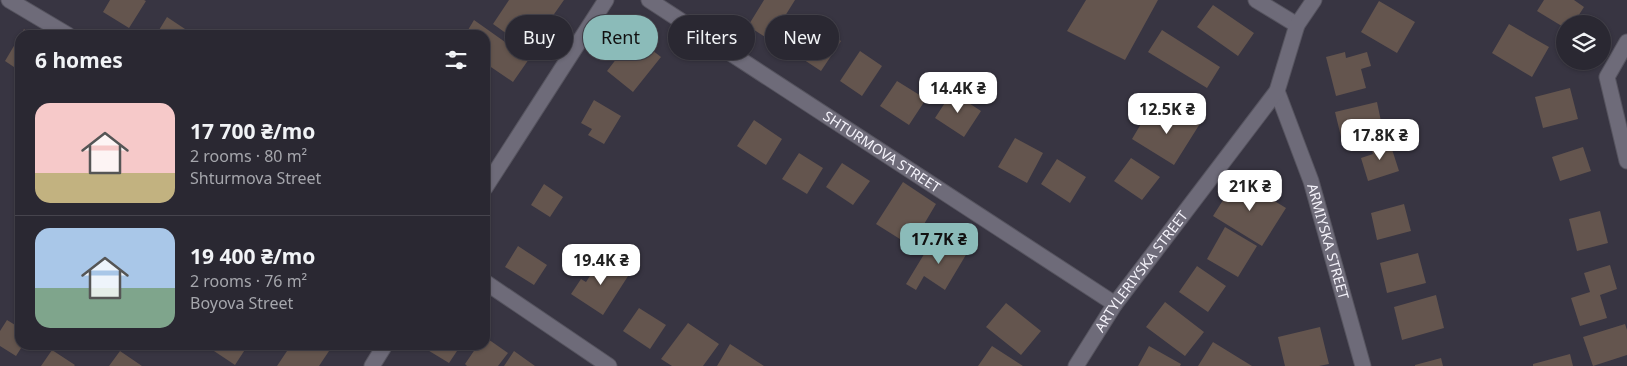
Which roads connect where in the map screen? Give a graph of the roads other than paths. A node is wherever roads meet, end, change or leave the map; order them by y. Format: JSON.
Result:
{"nodes":[{"id":1,"x":8,"y":0,"type":"edge"},
{"id":2,"x":606,"y":0,"type":"edge"},
{"id":3,"x":649,"y":0,"type":"edge"},
{"id":4,"x":1256,"y":0,"type":"edge"},
{"id":5,"x":1314,"y":0,"type":"edge"},
{"id":6,"x":1296,"y":26,"type":"junction"},
{"id":7,"x":59,"y":30,"type":"edge"},
{"id":8,"x":1627,"y":42,"type":"edge"},
{"id":9,"x":1277,"y":91,"type":"junction"},
{"id":10,"x":1627,"y":161,"type":"edge"},
{"id":11,"x":490,"y":180,"type":"edge"},
{"id":12,"x":490,"y":285,"type":"edge"},
{"id":13,"x":1115,"y":304,"type":"junction"},
{"id":14,"x":382,"y":350,"type":"edge"},
{"id":15,"x":372,"y":366,"type":"edge"},
{"id":16,"x":609,"y":366,"type":"edge"},
{"id":17,"x":1076,"y":366,"type":"edge"},
{"id":18,"x":1363,"y":366,"type":"edge"}],
"edges":[{"from":1,"to":7,"type":"street"},
{"from":2,"to":11,"type":"street"},
{"from":3,"to":13,"type":"street","name":"SHTURMOVA STREET"},
{"from":4,"to":6,"type":"street"},
{"from":5,"to":6,"type":"street","name":"ARTYLERIYSKA STREET"},
{"from":6,"to":9,"type":"street","name":"ARTYLERIYSKA STREET"},
{"from":8,"to":10,"type":"street"},
{"from":9,"to":13,"type":"street","name":"ARTYLERIYSKA STREET"},
{"from":9,"to":18,"type":"street","name":"ARMIYSKA STREET"},
{"from":12,"to":16,"type":"street"},
{"from":13,"to":17,"type":"street","name":"ARTYLERIYSKA STREET"},
{"from":14,"to":15,"type":"street"}]}
